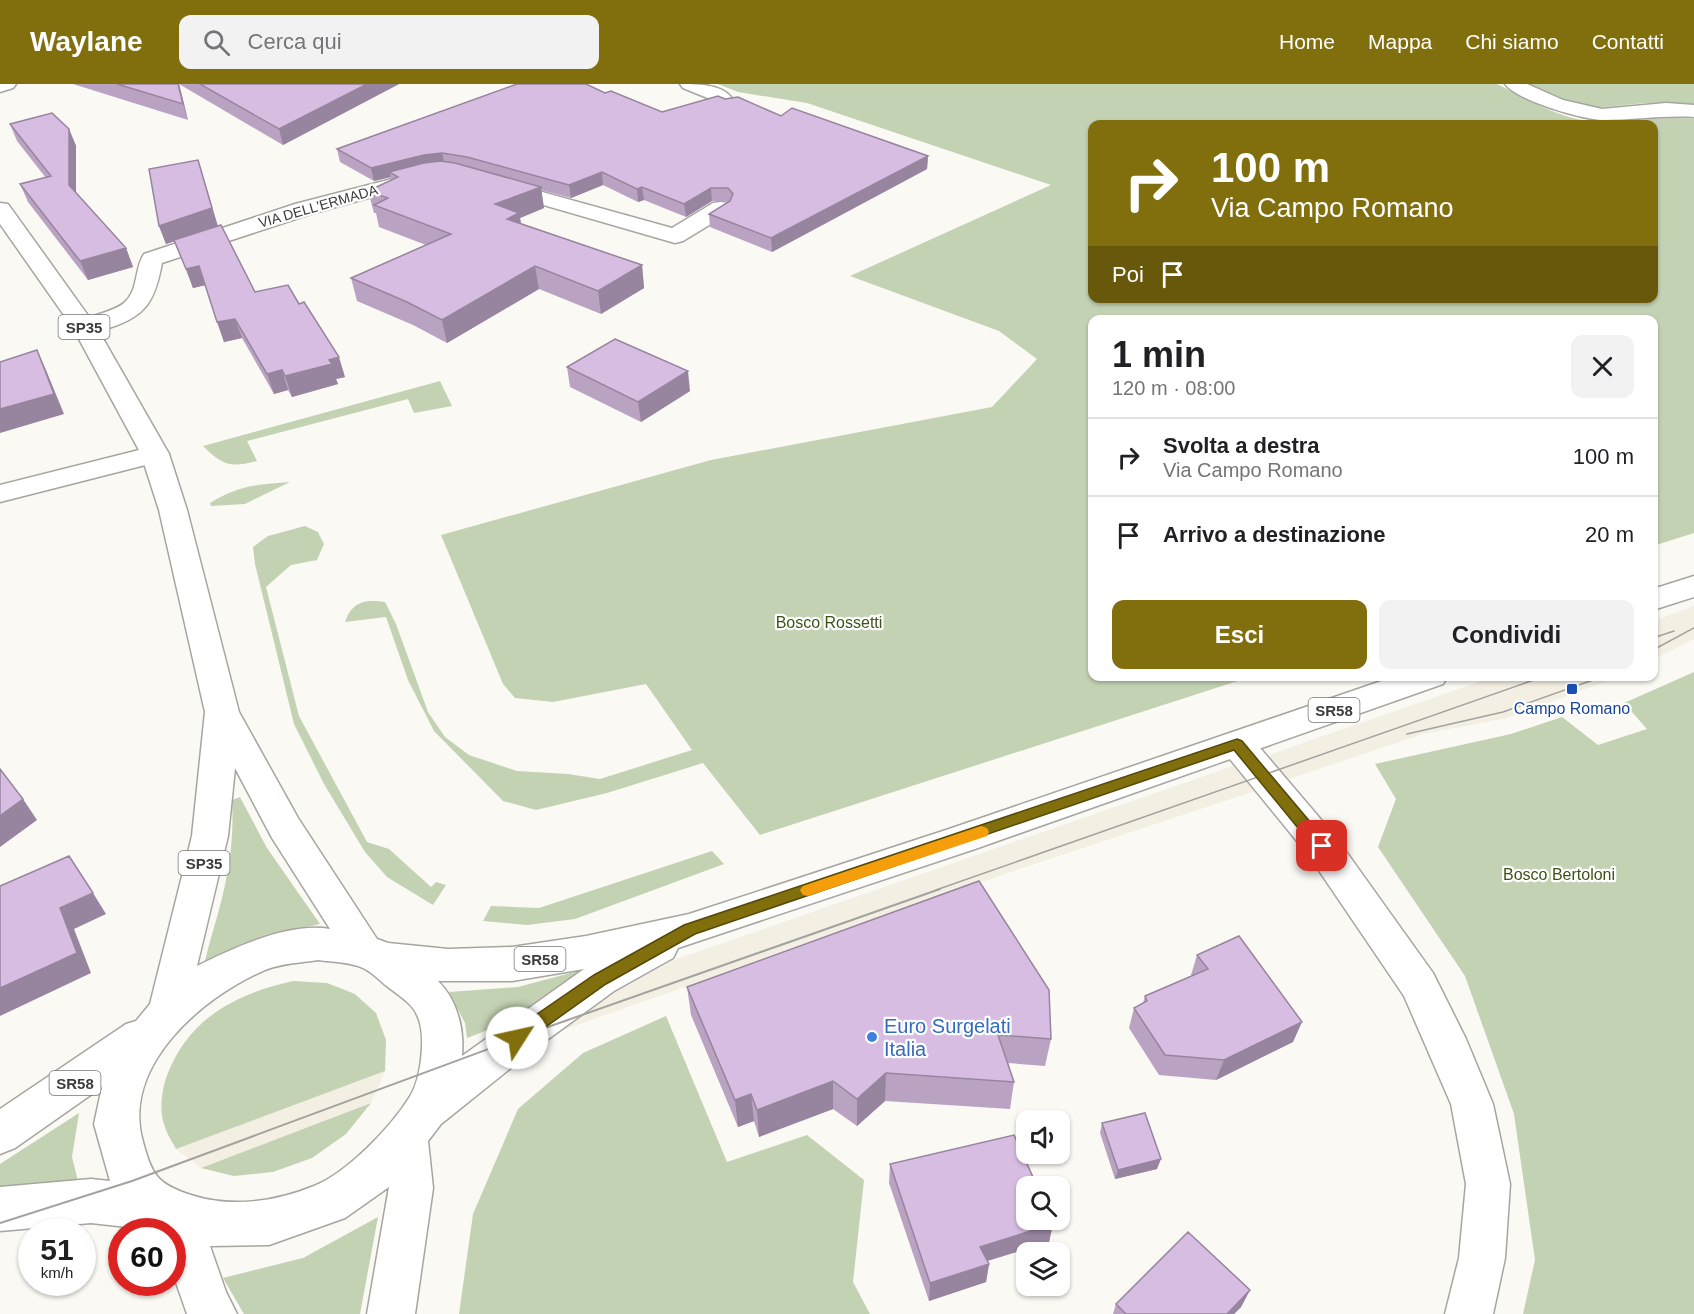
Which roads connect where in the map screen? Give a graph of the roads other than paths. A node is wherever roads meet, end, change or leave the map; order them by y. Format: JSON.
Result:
{"nodes":[{"id":1,"x":7,"y":84,"type":"edge"},
{"id":2,"x":689,"y":84,"type":"edge"},
{"id":3,"x":1514,"y":84,"type":"edge"},
{"id":4,"x":0,"y":86,"type":"edge"},
{"id":5,"x":722,"y":97,"type":"edge"},
{"id":6,"x":1694,"y":111,"type":"edge"},
{"id":7,"x":427,"y":176,"type":"edge"},
{"id":8,"x":483,"y":182,"type":"edge"},
{"id":9,"x":721,"y":208,"type":"edge"},
{"id":10,"x":0,"y":209,"type":"edge"},
{"id":11,"x":85,"y":328,"type":"junction"},
{"id":12,"x":155,"y":454,"type":"junction"},
{"id":13,"x":0,"y":494,"type":"edge"},
{"id":14,"x":1694,"y":586,"type":"edge"},
{"id":15,"x":1658,"y":598,"type":"edge"},
{"id":16,"x":1418,"y":681,"type":"edge"},
{"id":17,"x":222,"y":712,"type":"junction"},
{"id":18,"x":1237,"y":744,"type":"junction"},
{"id":19,"x":689,"y":930,"type":"junction"},
{"id":20,"x":375,"y":953,"type":"junction"},
{"id":21,"x":160,"y":1021,"type":"junction"},
{"id":22,"x":416,"y":1123,"type":"junction"},
{"id":23,"x":0,"y":1134,"type":"edge"},
{"id":24,"x":0,"y":1209,"type":"edge"},
{"id":25,"x":168,"y":1210,"type":"junction"},
{"id":26,"x":213,"y":1314,"type":"edge"},
{"id":27,"x":391,"y":1314,"type":"edge"},
{"id":28,"x":1469,"y":1314,"type":"edge"}],
"edges":[{"from":1,"to":4,"type":"main road"},
{"from":2,"to":5,"type":"main road"},
{"from":3,"to":6,"type":"main road"},
{"from":7,"to":11,"type":"main road","name":"VIA DELL'ERMADA"},
{"from":8,"to":9,"type":"main road"},
{"from":10,"to":11,"type":"main road","number":"SP35"},
{"from":11,"to":12,"type":"main road","number":"SP35"},
{"from":12,"to":13,"type":"main road"},
{"from":12,"to":17,"type":"main road","number":"SP35"},
{"from":14,"to":15,"type":"main road"},
{"from":16,"to":18,"type":"main road","number":"SR58"},
{"from":17,"to":20,"type":"main road","number":"SP35"},
{"from":17,"to":21,"type":"main road","number":"SP35"},
{"from":18,"to":19,"type":"main road","number":"SR58"},
{"from":18,"to":28,"type":"main road"},
{"from":19,"to":20,"type":"main road","number":"SR58"},
{"from":19,"to":22,"type":"main road","number":"SR58"},
{"from":20,"to":21,"type":"main road","number":"SR58"},
{"from":20,"to":22,"type":"main road","number":"SR58"},
{"from":21,"to":23,"type":"main road","number":"SR58"},
{"from":21,"to":25,"type":"main road","number":"SR58"},
{"from":22,"to":25,"type":"main road","number":"SR58"},
{"from":22,"to":27,"type":"main road"},
{"from":24,"to":25,"type":"main road","number":"SR58"},
{"from":25,"to":26,"type":"main road"}]}
